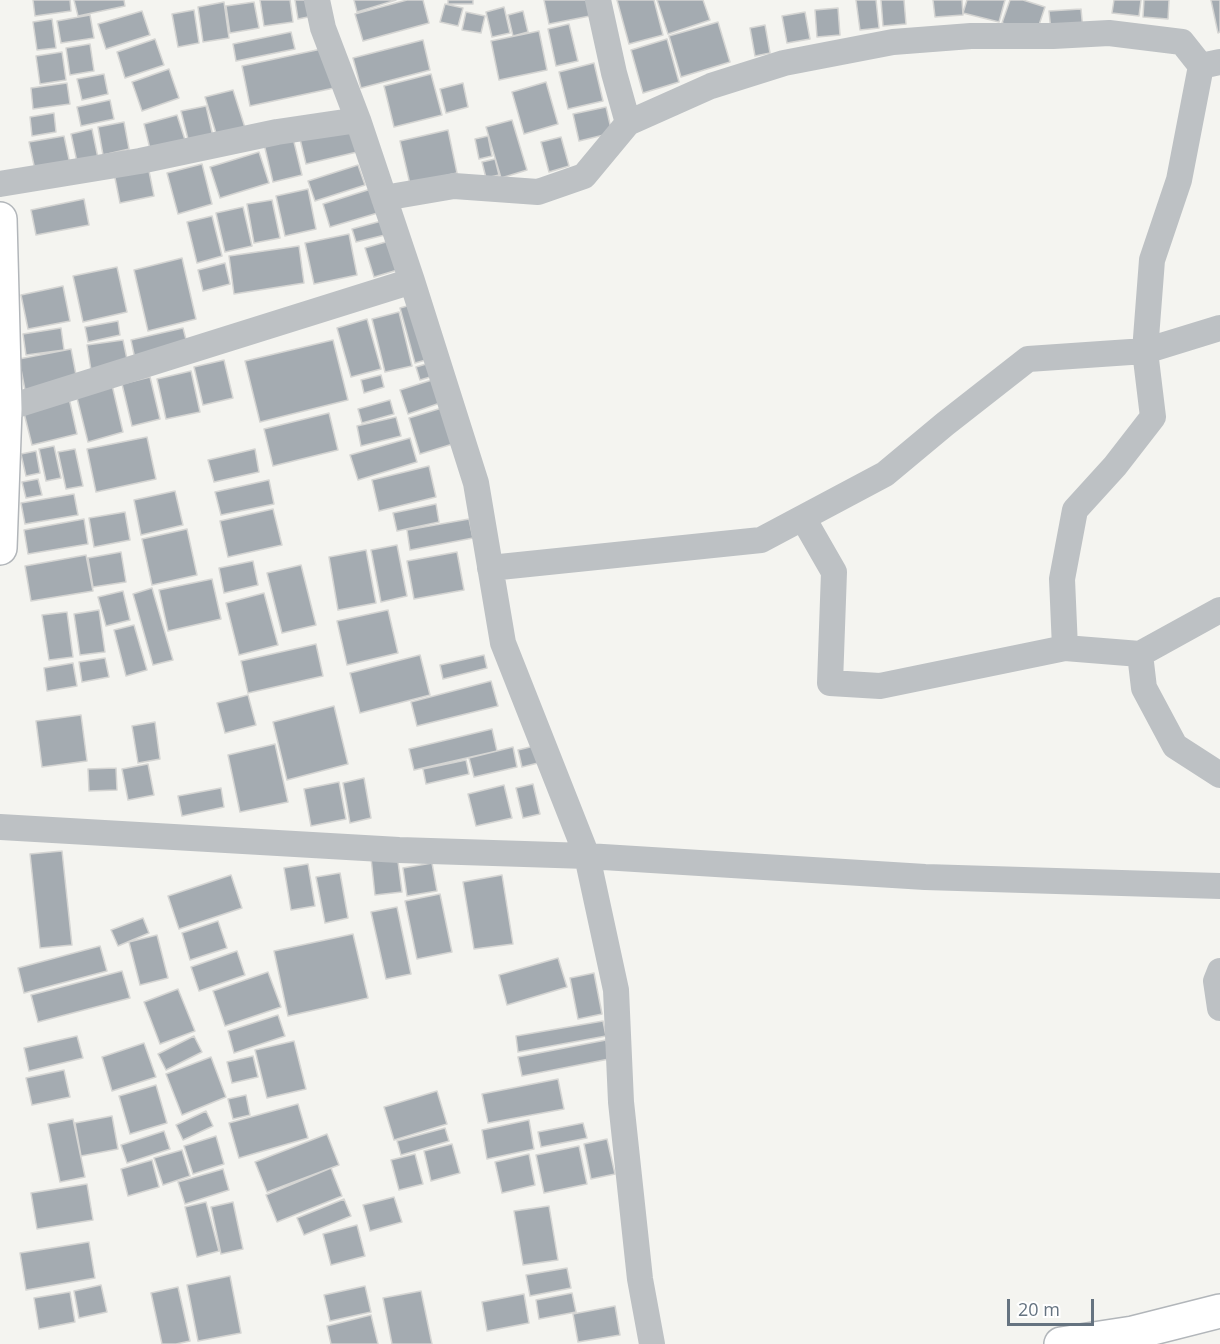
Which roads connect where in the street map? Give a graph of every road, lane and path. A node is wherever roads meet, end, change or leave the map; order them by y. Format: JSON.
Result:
{"nodes":[{"id":1,"x":317,"y":0,"type":"edge"},
{"id":2,"x":598,"y":0,"type":"edge"},
{"id":3,"x":1211,"y":64,"type":"edge"},
{"id":4,"x":358,"y":120,"type":"junction"},
{"id":5,"x":628,"y":123,"type":"junction"},
{"id":6,"x":0,"y":184,"type":"edge"},
{"id":7,"x":384,"y":198,"type":"junction"},
{"id":8,"x":0,"y":219,"type":"edge"},
{"id":9,"x":412,"y":281,"type":"junction"},
{"id":10,"x":1220,"y":328,"type":"edge"},
{"id":11,"x":1145,"y":351,"type":"junction"},
{"id":12,"x":2,"y":409,"type":"edge"},
{"id":13,"x":803,"y":518,"type":"junction"},
{"id":14,"x":0,"y":548,"type":"edge"},
{"id":15,"x":490,"y":568,"type":"junction"},
{"id":16,"x":1220,"y":610,"type":"edge"},
{"id":17,"x":1065,"y":648,"type":"junction"},
{"id":18,"x":1140,"y":654,"type":"junction"},
{"id":19,"x":1220,"y":776,"type":"edge"},
{"id":20,"x":0,"y":827,"type":"edge"},
{"id":21,"x":587,"y":856,"type":"junction"},
{"id":22,"x":1220,"y":886,"type":"edge"},
{"id":23,"x":1220,"y":971,"type":"edge"},
{"id":24,"x":1220,"y":1008,"type":"edge"},
{"id":25,"x":1220,"y":1311,"type":"edge"},
{"id":26,"x":652,"y":1344,"type":"edge"},
{"id":27,"x":1061,"y":1344,"type":"edge"}],
"edges":[{"from":1,"to":4,"type":"street"},
{"from":2,"to":5,"type":"street"},
{"from":3,"to":5,"type":"street"},
{"from":3,"to":11,"type":"street"},
{"from":4,"to":6,"type":"street"},
{"from":4,"to":7,"type":"street"},
{"from":5,"to":7,"type":"street"},
{"from":7,"to":9,"type":"street"},
{"from":8,"to":12,"type":"main road"},
{"from":9,"to":12,"type":"street"},
{"from":9,"to":15,"type":"street"},
{"from":10,"to":11,"type":"street"},
{"from":11,"to":13,"type":"street"},
{"from":11,"to":17,"type":"street"},
{"from":12,"to":14,"type":"main road"},
{"from":13,"to":15,"type":"street"},
{"from":13,"to":17,"type":"street"},
{"from":15,"to":21,"type":"street"},
{"from":16,"to":18,"type":"street"},
{"from":17,"to":18,"type":"street"},
{"from":18,"to":19,"type":"street"},
{"from":20,"to":21,"type":"street"},
{"from":21,"to":22,"type":"street"},
{"from":21,"to":26,"type":"street"},
{"from":23,"to":24,"type":"street"},
{"from":25,"to":27,"type":"main road"}]}
